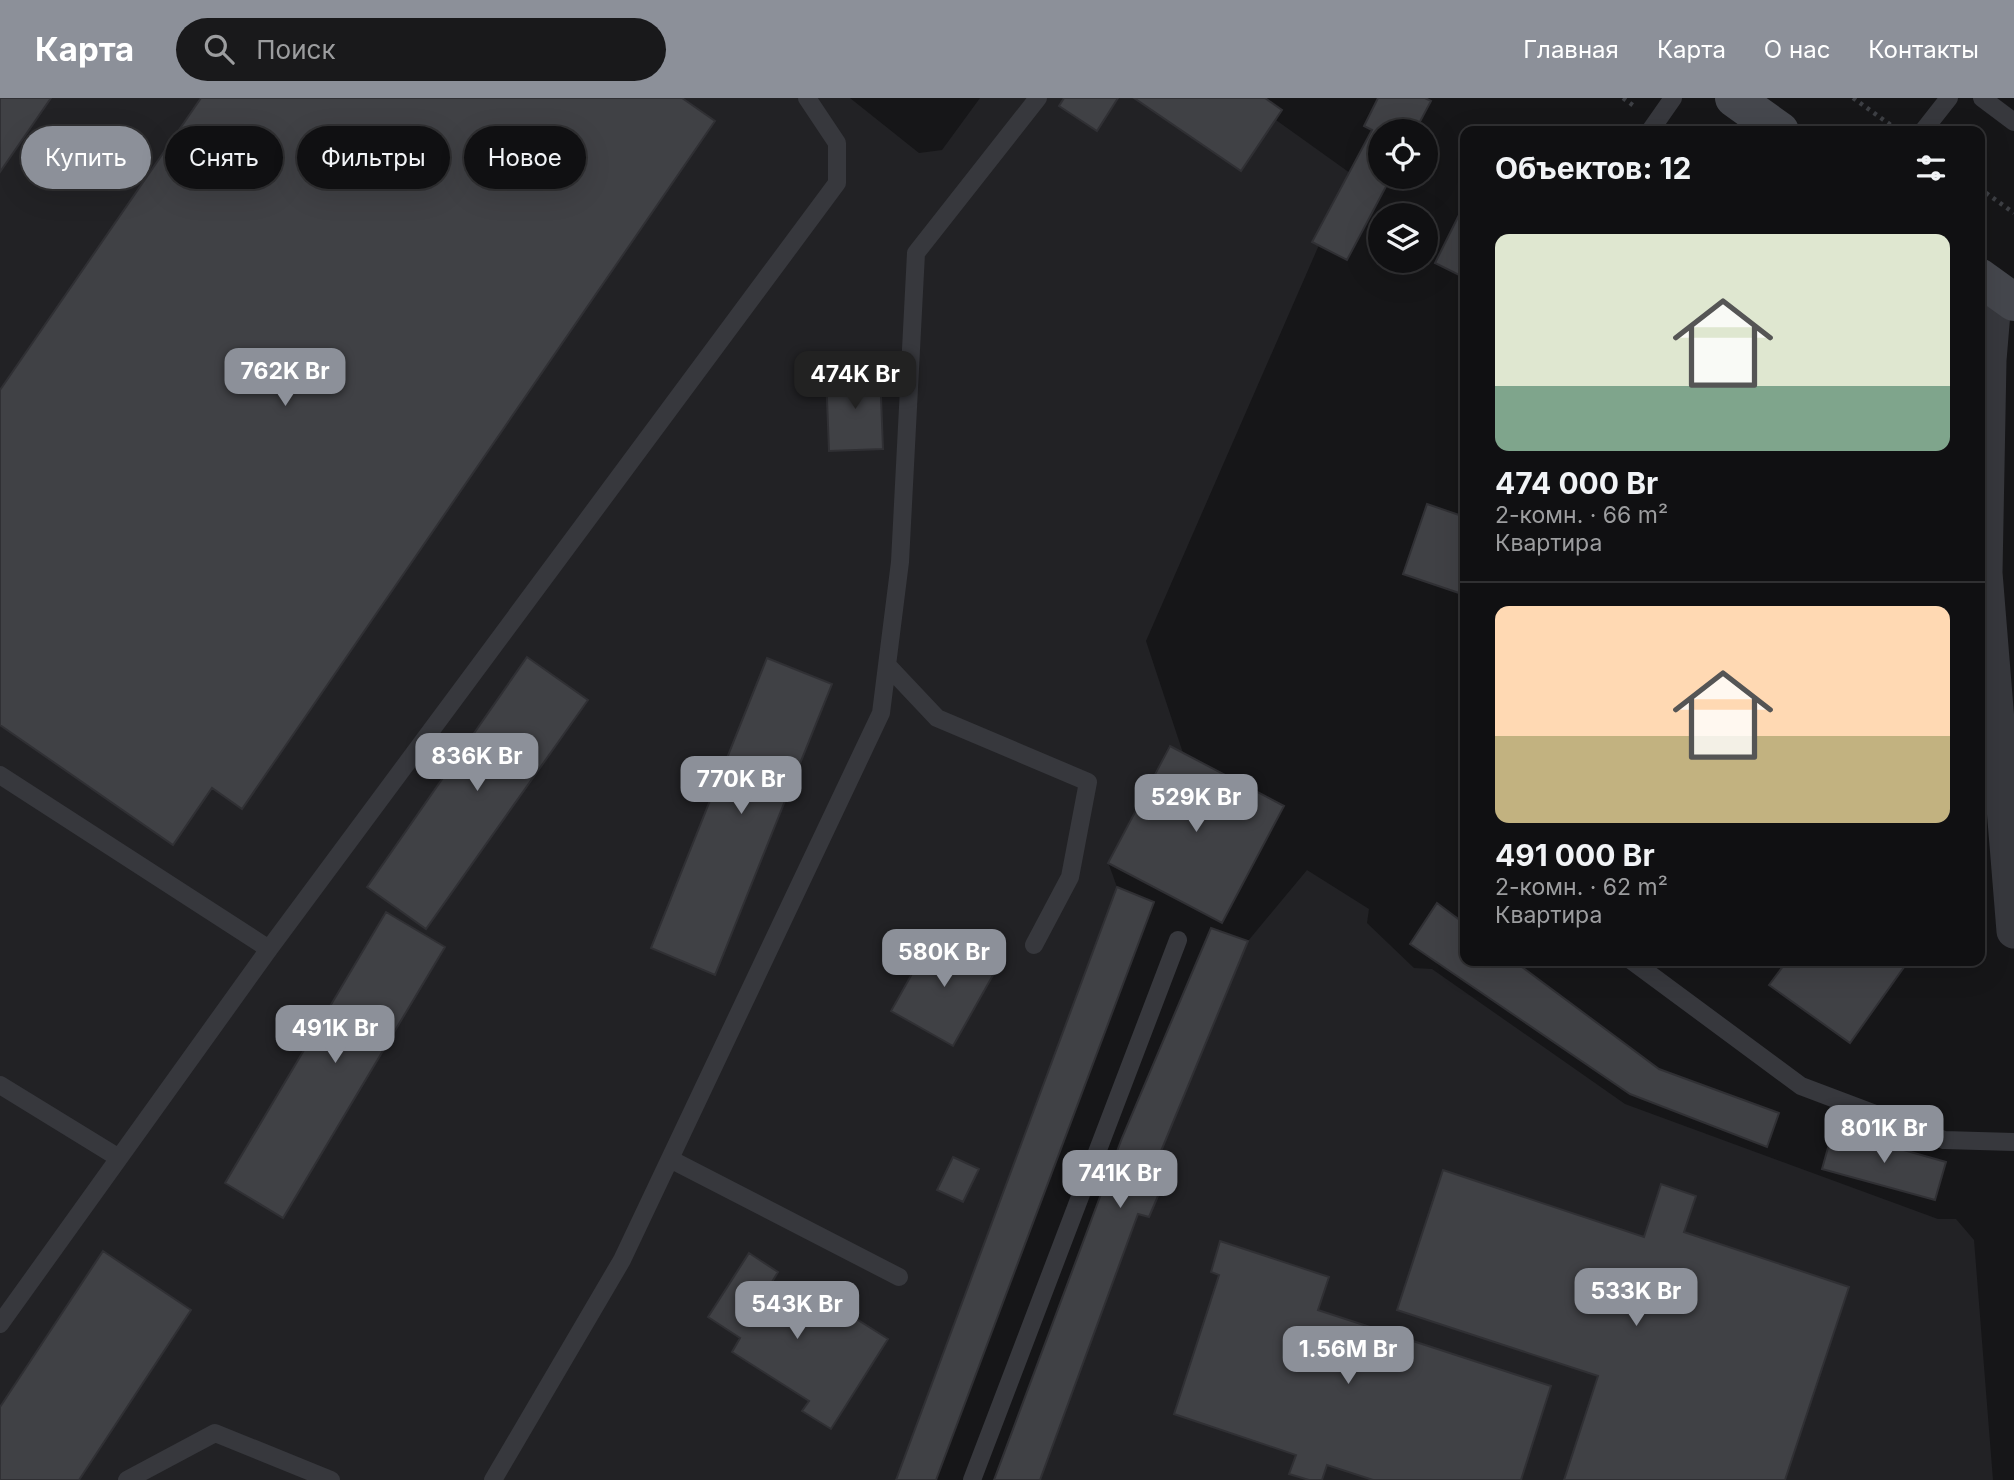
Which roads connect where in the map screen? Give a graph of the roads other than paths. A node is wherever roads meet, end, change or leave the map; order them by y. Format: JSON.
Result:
{"nodes":[{"id":1,"x":807,"y":98,"type":"edge"},
{"id":2,"x":1038,"y":98,"type":"edge"},
{"id":3,"x":1673,"y":98,"type":"edge"},
{"id":4,"x":1734,"y":98,"type":"edge"},
{"id":5,"x":1949,"y":98,"type":"edge"},
{"id":6,"x":1982,"y":98,"type":"edge"},
{"id":7,"x":2014,"y":122,"type":"edge"},
{"id":8,"x":1653,"y":126,"type":"edge"},
{"id":9,"x":1773,"y":126,"type":"edge"},
{"id":10,"x":1927,"y":126,"type":"edge"},
{"id":11,"x":1996,"y":289,"type":"edge"},
{"id":12,"x":887,"y":665,"type":"junction"},
{"id":13,"x":0,"y":775,"type":"edge"},
{"id":14,"x":2014,"y":931,"type":"edge"},
{"id":15,"x":1178,"y":940,"type":"dead end"},
{"id":16,"x":1034,"y":944,"type":"dead end"},
{"id":17,"x":270,"y":949,"type":"junction"},
{"id":18,"x":1639,"y":966,"type":"edge"},
{"id":19,"x":0,"y":1085,"type":"edge"},
{"id":20,"x":2014,"y":1142,"type":"edge"},
{"id":21,"x":119,"y":1158,"type":"junction"},
{"id":22,"x":670,"y":1159,"type":"junction"},
{"id":23,"x":899,"y":1277,"type":"dead end"},
{"id":24,"x":0,"y":1324,"type":"edge"},
{"id":25,"x":127,"y":1480,"type":"edge"},
{"id":26,"x":331,"y":1480,"type":"edge"},
{"id":27,"x":493,"y":1480,"type":"edge"},
{"id":28,"x":972,"y":1480,"type":"edge"}],
"edges":[{"from":1,"to":17,"type":"lane"},
{"from":2,"to":12,"type":"lane"},
{"from":3,"to":8,"type":"lane"},
{"from":4,"to":9,"type":"street"},
{"from":5,"to":10,"type":"lane"},
{"from":6,"to":7,"type":"lane"},
{"from":11,"to":14,"type":"street"},
{"from":12,"to":16,"type":"lane"},
{"from":12,"to":22,"type":"lane"},
{"from":13,"to":17,"type":"lane"},
{"from":15,"to":28,"type":"lane"},
{"from":17,"to":21,"type":"lane"},
{"from":18,"to":20,"type":"lane"},
{"from":19,"to":21,"type":"lane"},
{"from":21,"to":24,"type":"lane"},
{"from":22,"to":23,"type":"lane"},
{"from":22,"to":27,"type":"lane"},
{"from":25,"to":26,"type":"lane"}]}
